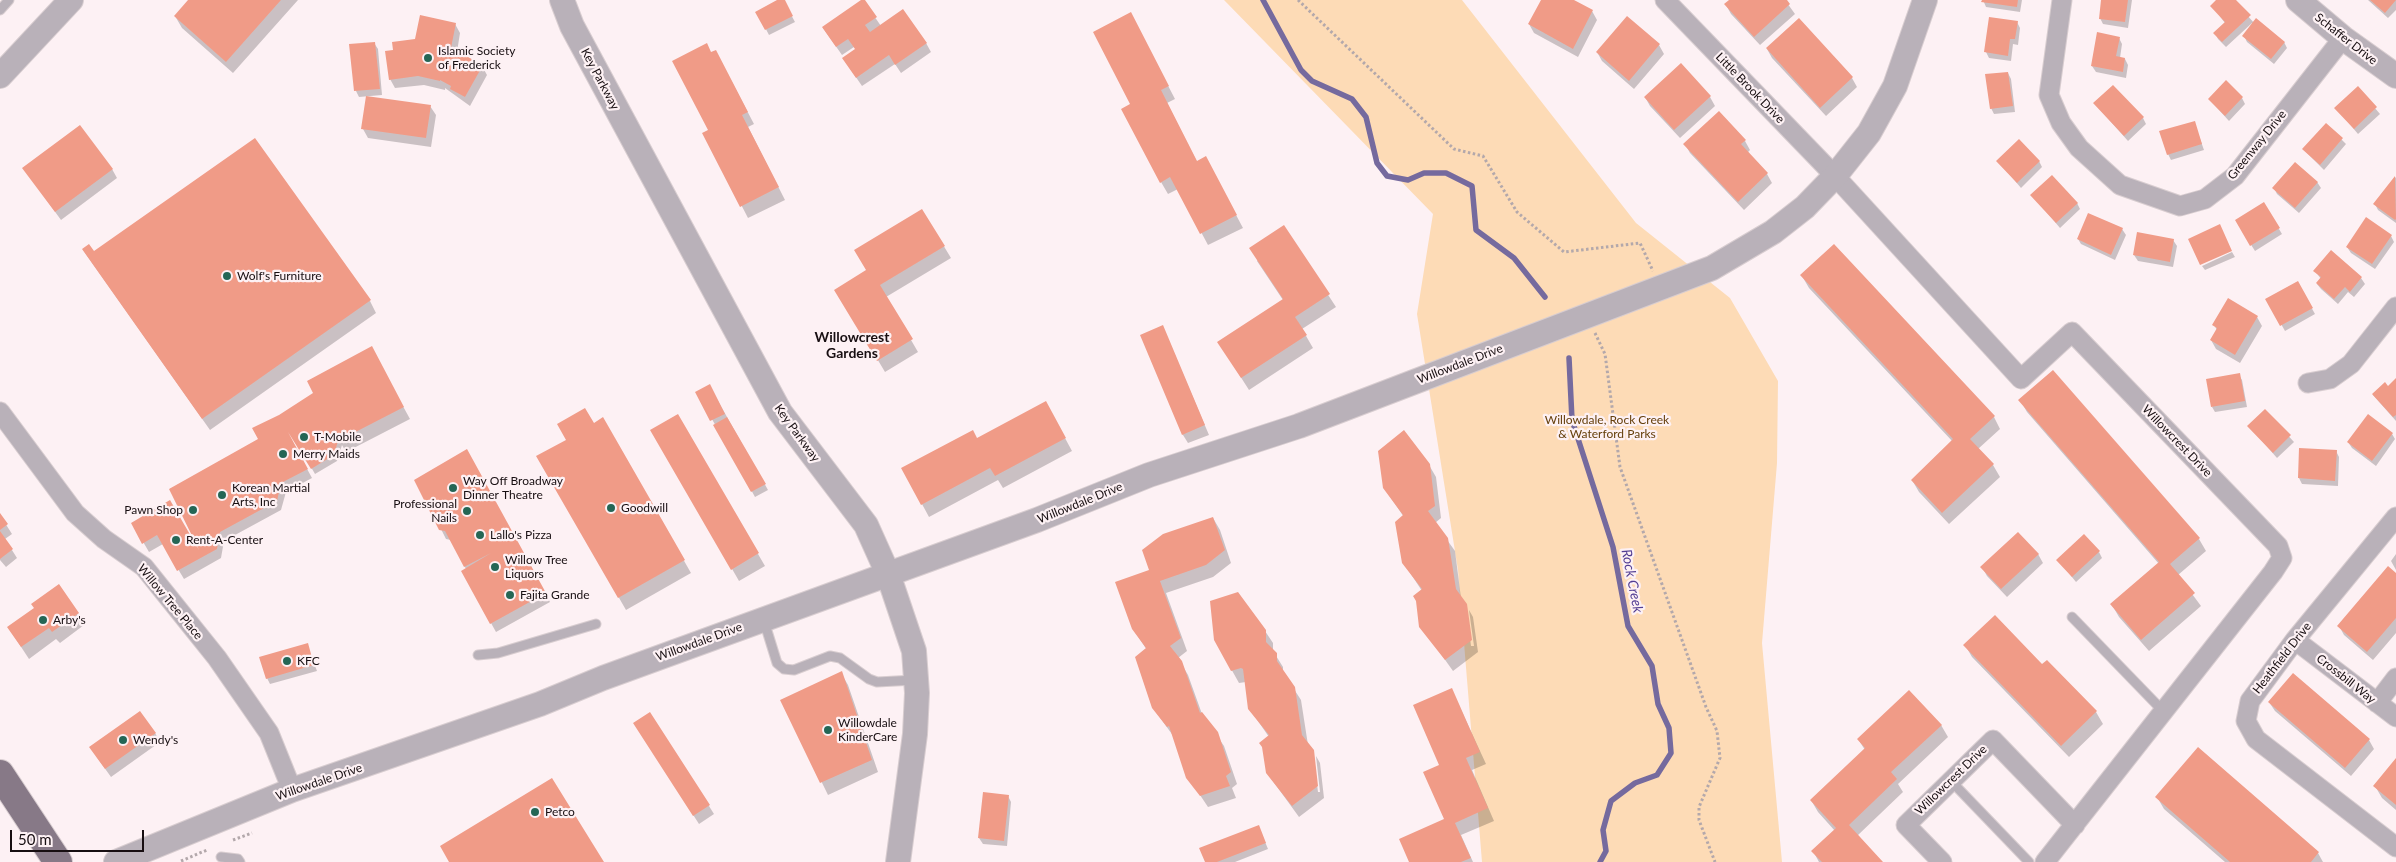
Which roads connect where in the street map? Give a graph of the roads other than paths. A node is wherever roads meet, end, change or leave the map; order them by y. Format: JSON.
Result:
{"nodes":[{"id":1,"x":9,"y":0,"type":"edge"},
{"id":2,"x":71,"y":0,"type":"edge"},
{"id":3,"x":562,"y":0,"type":"edge"},
{"id":4,"x":1665,"y":0,"type":"edge"},
{"id":5,"x":1925,"y":0,"type":"edge"},
{"id":6,"x":2062,"y":0,"type":"edge"},
{"id":7,"x":2298,"y":0,"type":"edge"},
{"id":8,"x":0,"y":10,"type":"edge"},
{"id":9,"x":2343,"y":38,"type":"junction"},
{"id":10,"x":0,"y":76,"type":"edge"},
{"id":11,"x":2396,"y":76,"type":"edge"},
{"id":12,"x":1835,"y":176,"type":"junction"},
{"id":13,"x":2396,"y":307,"type":"edge"},
{"id":14,"x":2308,"y":383,"type":"dead end"},
{"id":15,"x":0,"y":412,"type":"edge"},
{"id":16,"x":2396,"y":517,"type":"edge"},
{"id":17,"x":888,"y":574,"type":"junction"},
{"id":18,"x":2072,"y":617,"type":"dead end"},
{"id":19,"x":763,"y":619,"type":"junction"},
{"id":20,"x":596,"y":624,"type":"dead end"},
{"id":21,"x":2295,"y":640,"type":"junction"},
{"id":22,"x":478,"y":655,"type":"dead end"},
{"id":23,"x":2396,"y":678,"type":"edge"},
{"id":24,"x":916,"y":680,"type":"junction"},
{"id":25,"x":2377,"y":703,"type":"junction"},
{"id":26,"x":2163,"y":711,"type":"junction"},
{"id":27,"x":2396,"y":718,"type":"edge"},
{"id":28,"x":0,"y":774,"type":"edge"},
{"id":29,"x":1951,"y":781,"type":"junction"},
{"id":30,"x":292,"y":790,"type":"junction"},
{"id":31,"x":2074,"y":825,"type":"junction"},
{"id":32,"x":2396,"y":846,"type":"edge"},
{"id":33,"x":221,"y":857,"type":"dead end"},
{"id":34,"x":58,"y":862,"type":"edge"},
{"id":35,"x":116,"y":862,"type":"edge"},
{"id":36,"x":240,"y":862,"type":"edge"},
{"id":37,"x":898,"y":862,"type":"edge"},
{"id":38,"x":1942,"y":862,"type":"edge"},
{"id":39,"x":2029,"y":862,"type":"edge"},
{"id":40,"x":2045,"y":862,"type":"edge"}],
"edges":[{"from":1,"to":8,"type":"lane"},
{"from":2,"to":10,"type":"street"},
{"from":3,"to":17,"type":"street","name":"Key Parkway"},
{"from":4,"to":12,"type":"street","name":"Little Brook Drive"},
{"from":5,"to":12,"type":"street","name":"Willowdale Drive"},
{"from":6,"to":9,"type":"street","name":"Greenway Drive"},
{"from":7,"to":9,"type":"street","name":"Schaffer Drive"},
{"from":9,"to":11,"type":"street","name":"Schaffer Drive"},
{"from":12,"to":17,"type":"street","name":"Willowdale Drive"},
{"from":12,"to":26,"type":"street","name":"Willowcrest Drive"},
{"from":13,"to":14,"type":"street"},
{"from":15,"to":30,"type":"street","name":"Willow Tree Place"},
{"from":16,"to":21,"type":"street","name":"Heathfield Drive"},
{"from":17,"to":19,"type":"street","name":"Willowdale Drive"},
{"from":17,"to":24,"type":"street","name":"Key Parkway"},
{"from":18,"to":26,"type":"lane"},
{"from":19,"to":24,"type":"lane"},
{"from":19,"to":30,"type":"street","name":"Willowdale Drive"},
{"from":20,"to":22,"type":"lane"},
{"from":21,"to":25,"type":"street","name":"Crossbill Way"},
{"from":21,"to":32,"type":"street","name":"Heathfield Drive"},
{"from":23,"to":25,"type":"street"},
{"from":24,"to":37,"type":"street","name":"Key Parkway"},
{"from":25,"to":27,"type":"street","name":"Crossbill Way"},
{"from":26,"to":31,"type":"street","name":"Willowcrest Drive"},
{"from":28,"to":34,"type":"main road"},
{"from":29,"to":31,"type":"street","name":"Willowcrest Drive"},
{"from":29,"to":38,"type":"street","name":"Willowcrest Drive"},
{"from":29,"to":39,"type":"lane"},
{"from":30,"to":35,"type":"street","name":"Willowdale Drive"},
{"from":31,"to":40,"type":"street","name":"Willowcrest Drive"},
{"from":33,"to":36,"type":"lane"}]}
